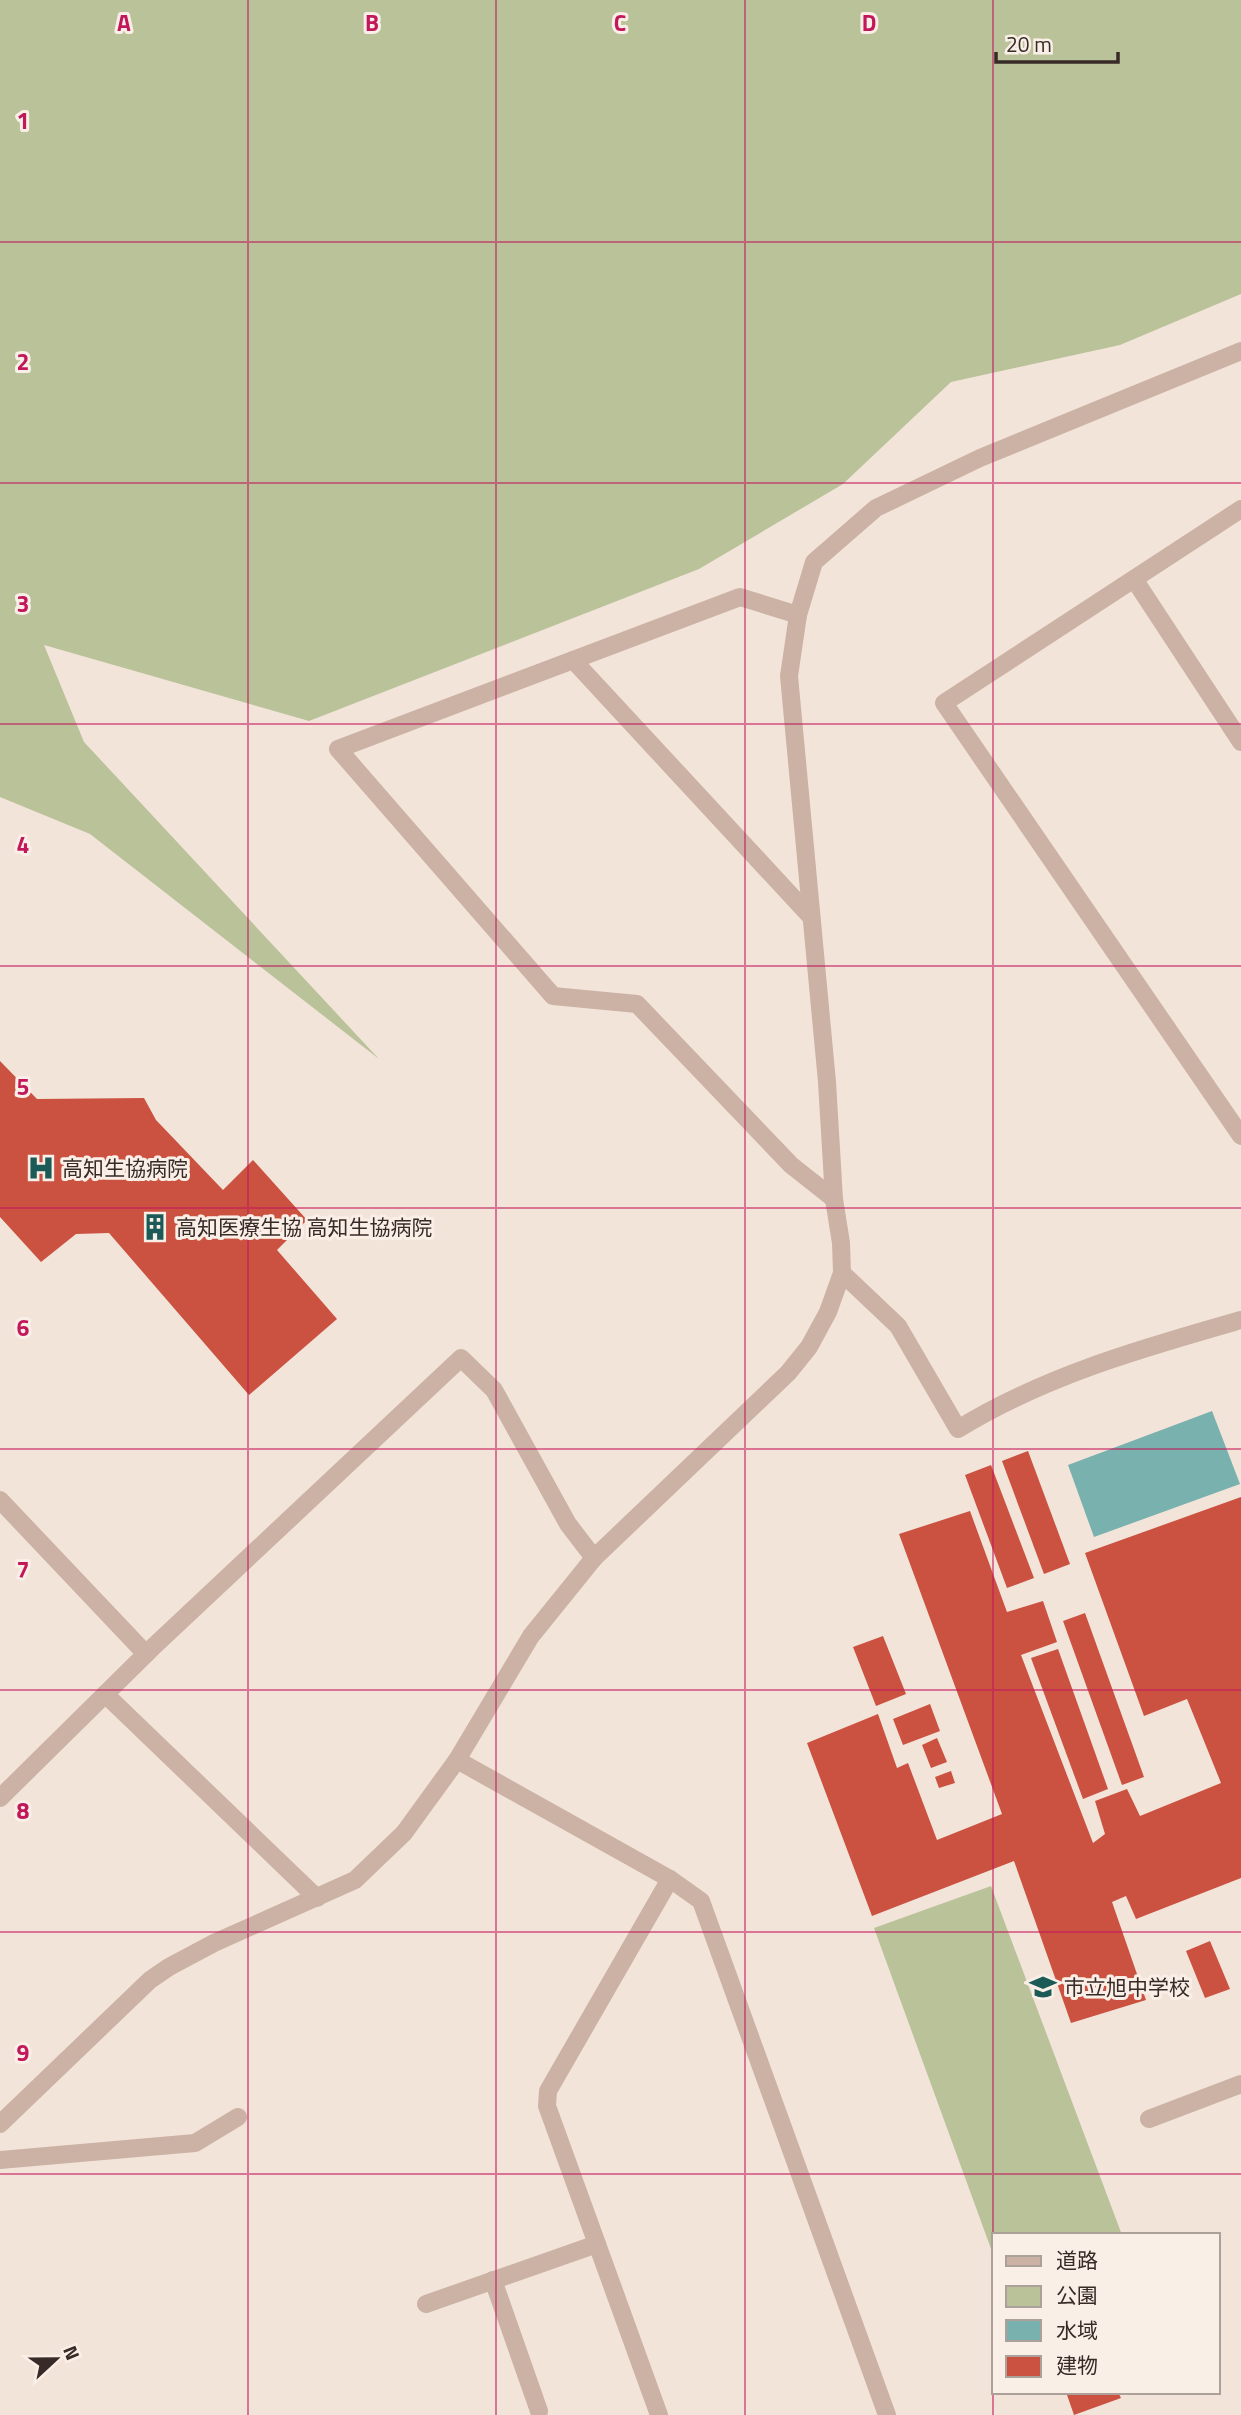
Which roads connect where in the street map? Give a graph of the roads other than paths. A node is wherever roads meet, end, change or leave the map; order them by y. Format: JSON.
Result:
{"nodes":[{"id":1,"x":1241,"y":351,"type":"edge"},
{"id":2,"x":1241,"y":509,"type":"edge"},
{"id":3,"x":1134,"y":579,"type":"junction"},
{"id":4,"x":798,"y":615,"type":"junction"},
{"id":5,"x":573,"y":660,"type":"junction"},
{"id":6,"x":1241,"y":742,"type":"edge"},
{"id":7,"x":811,"y":918,"type":"junction"},
{"id":8,"x":1241,"y":1136,"type":"edge"},
{"id":9,"x":834,"y":1199,"type":"junction"},
{"id":10,"x":842,"y":1273,"type":"junction"},
{"id":11,"x":1241,"y":1320,"type":"edge"},
{"id":12,"x":0,"y":1500,"type":"edge"},
{"id":13,"x":594,"y":1558,"type":"junction"},
{"id":14,"x":146,"y":1654,"type":"junction"},
{"id":15,"x":105,"y":1694,"type":"junction"},
{"id":16,"x":457,"y":1760,"type":"junction"},
{"id":17,"x":0,"y":1798,"type":"edge"},
{"id":18,"x":670,"y":1879,"type":"junction"},
{"id":19,"x":317,"y":1898,"type":"junction"},
{"id":20,"x":1241,"y":2084,"type":"edge"},
{"id":21,"x":238,"y":2117,"type":"dead end"},
{"id":22,"x":1149,"y":2119,"type":"dead end"},
{"id":23,"x":0,"y":2124,"type":"edge"},
{"id":24,"x":0,"y":2161,"type":"edge"},
{"id":25,"x":597,"y":2244,"type":"junction"},
{"id":26,"x":493,"y":2280,"type":"junction"},
{"id":27,"x":426,"y":2304,"type":"dead end"},
{"id":28,"x":539,"y":2412,"type":"dead end"},
{"id":29,"x":659,"y":2415,"type":"edge"},
{"id":30,"x":887,"y":2415,"type":"edge"}],
"edges":[{"from":1,"to":4,"type":"street"},
{"from":2,"to":3,"type":"street"},
{"from":3,"to":6,"type":"street"},
{"from":3,"to":8,"type":"street"},
{"from":4,"to":5,"type":"street"},
{"from":4,"to":7,"type":"street"},
{"from":5,"to":7,"type":"street"},
{"from":5,"to":9,"type":"street"},
{"from":7,"to":9,"type":"street"},
{"from":9,"to":10,"type":"street"},
{"from":10,"to":11,"type":"street"},
{"from":10,"to":13,"type":"street"},
{"from":12,"to":14,"type":"street"},
{"from":13,"to":14,"type":"street"},
{"from":13,"to":16,"type":"street"},
{"from":14,"to":15,"type":"street"},
{"from":15,"to":17,"type":"street"},
{"from":15,"to":19,"type":"street"},
{"from":16,"to":18,"type":"street"},
{"from":16,"to":19,"type":"street"},
{"from":18,"to":25,"type":"street"},
{"from":18,"to":30,"type":"street"},
{"from":19,"to":23,"type":"street"},
{"from":20,"to":22,"type":"street"},
{"from":21,"to":24,"type":"street"},
{"from":25,"to":26,"type":"street"},
{"from":25,"to":29,"type":"street"},
{"from":26,"to":27,"type":"street"},
{"from":26,"to":28,"type":"street"}]}
